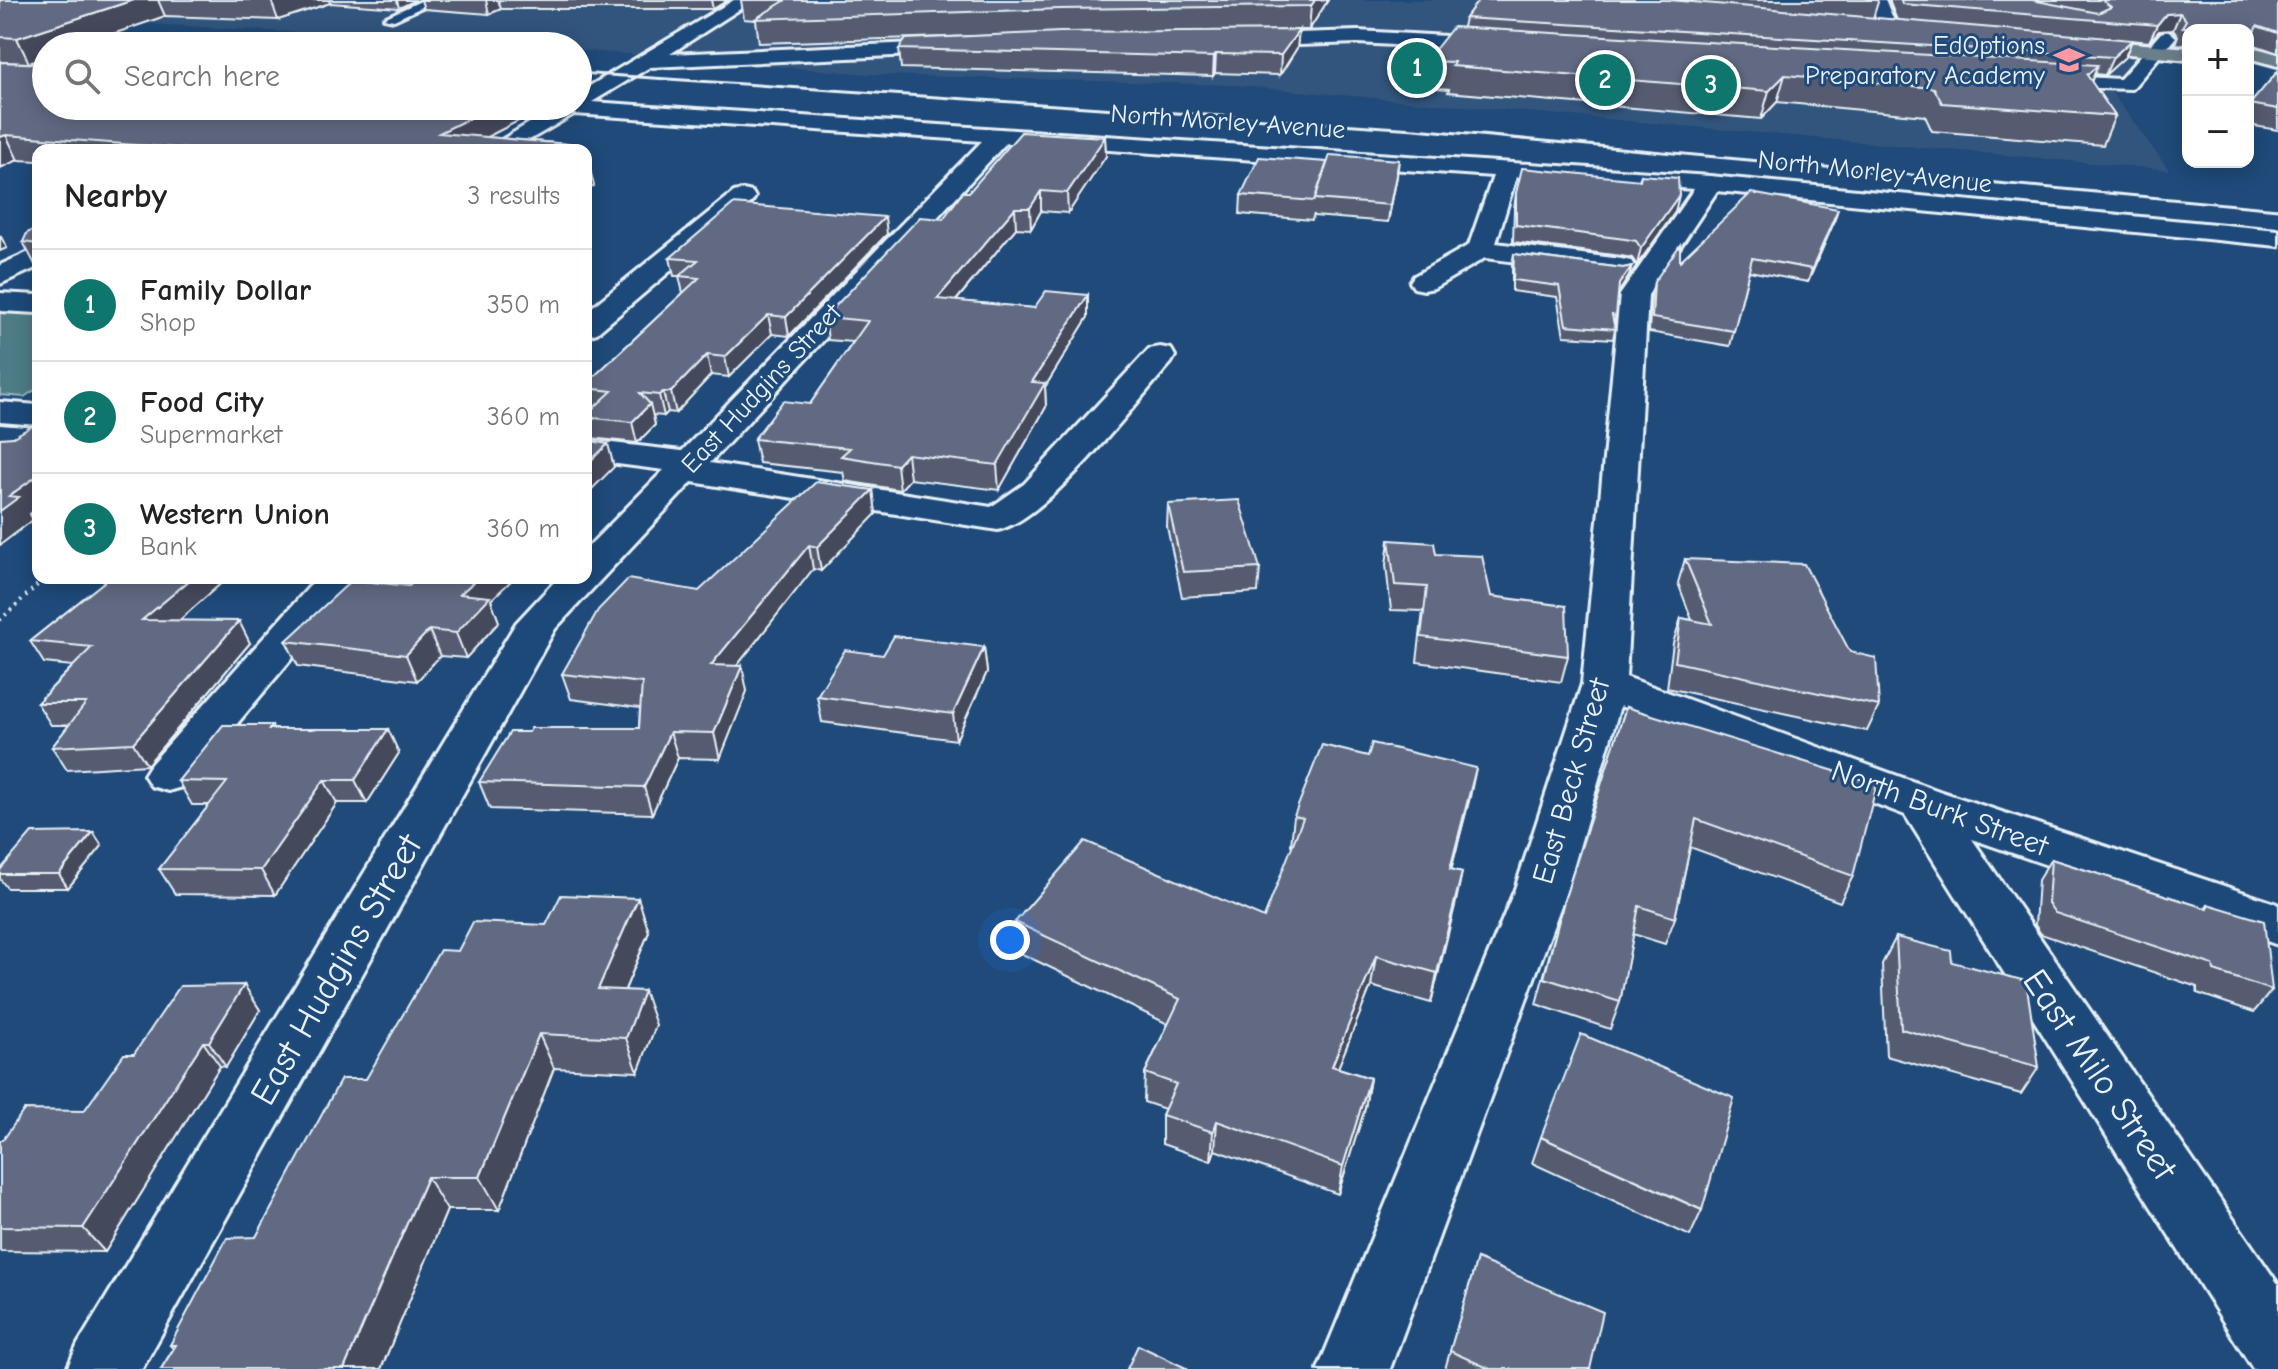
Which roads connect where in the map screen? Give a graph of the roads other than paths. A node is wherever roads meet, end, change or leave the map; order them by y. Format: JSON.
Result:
{"nodes":[{"id":1,"x":432,"y":0,"type":"edge"},
{"id":2,"x":746,"y":0,"type":"edge"},
{"id":3,"x":1877,"y":0,"type":"edge"},
{"id":4,"x":390,"y":18,"type":"dead end"},
{"id":5,"x":1888,"y":27,"type":"edge"},
{"id":6,"x":2136,"y":31,"type":"edge"},
{"id":7,"x":1223,"y":42,"type":"edge"},
{"id":8,"x":2053,"y":42,"type":"edge"},
{"id":9,"x":2182,"y":42,"type":"edge"},
{"id":10,"x":2162,"y":44,"type":"junction"},
{"id":11,"x":982,"y":46,"type":"edge"},
{"id":12,"x":1522,"y":46,"type":"edge"},
{"id":13,"x":2182,"y":52,"type":"edge"},
{"id":14,"x":2254,"y":54,"type":"edge"},
{"id":15,"x":646,"y":61,"type":"junction"},
{"id":16,"x":2254,"y":61,"type":"edge"},
{"id":17,"x":2278,"y":61,"type":"edge"},
{"id":18,"x":2017,"y":79,"type":"edge"},
{"id":19,"x":592,"y":94,"type":"edge"},
{"id":20,"x":592,"y":107,"type":"edge"},
{"id":21,"x":547,"y":120,"type":"edge"},
{"id":22,"x":1002,"y":134,"type":"junction"},
{"id":23,"x":506,"y":144,"type":"edge"},
{"id":24,"x":1507,"y":169,"type":"junction"},
{"id":25,"x":1710,"y":183,"type":"junction"},
{"id":26,"x":743,"y":197,"type":"dead end"},
{"id":27,"x":2278,"y":238,"type":"edge"},
{"id":28,"x":1481,"y":249,"type":"junction"},
{"id":29,"x":32,"y":259,"type":"edge"},
{"id":30,"x":1621,"y":267,"type":"edge"},
{"id":31,"x":0,"y":276,"type":"edge"},
{"id":32,"x":1424,"y":282,"type":"dead end"},
{"id":33,"x":0,"y":302,"type":"edge"},
{"id":34,"x":32,"y":304,"type":"edge"},
{"id":35,"x":592,"y":322,"type":"edge"},
{"id":36,"x":1160,"y":356,"type":"dead end"},
{"id":37,"x":592,"y":451,"type":"edge"},
{"id":38,"x":689,"y":466,"type":"junction"},
{"id":39,"x":592,"y":566,"type":"edge"},
{"id":40,"x":334,"y":584,"type":"edge"},
{"id":41,"x":574,"y":584,"type":"edge"},
{"id":42,"x":1604,"y":684,"type":"junction"},
{"id":43,"x":168,"y":775,"type":"dead end"},
{"id":44,"x":1922,"y":803,"type":"junction"},
{"id":45,"x":2278,"y":923,"type":"edge"},
{"id":46,"x":2278,"y":1345,"type":"edge"},
{"id":47,"x":103,"y":1369,"type":"edge"},
{"id":48,"x":1354,"y":1369,"type":"edge"}],
"edges":[{"from":1,"to":4,"type":"lane"},
{"from":2,"to":15,"type":"street"},
{"from":3,"to":5,"type":"street"},
{"from":6,"to":10,"type":"main road"},
{"from":7,"to":12,"type":"street"},
{"from":8,"to":10,"type":"main road"},
{"from":9,"to":10,"type":"main road"},
{"from":10,"to":13,"type":"main road"},
{"from":10,"to":18,"type":"street"},
{"from":11,"to":15,"type":"street"},
{"from":14,"to":17,"type":"main road"},
{"from":15,"to":19,"type":"street"},
{"from":16,"to":17,"type":"main road"},
{"from":20,"to":22,"type":"street","name":"North Morley Avenue"},
{"from":21,"to":23,"type":"street"},
{"from":22,"to":24,"type":"street","name":"North Morley Avenue"},
{"from":22,"to":38,"type":"street","name":"East Hudgins Street"},
{"from":24,"to":25,"type":"street","name":"North Morley Avenue"},
{"from":24,"to":28,"type":"street"},
{"from":25,"to":27,"type":"street","name":"North Morley Avenue"},
{"from":25,"to":42,"type":"street","name":"East Beck Street"},
{"from":26,"to":35,"type":"street"},
{"from":28,"to":30,"type":"street"},
{"from":28,"to":32,"type":"street"},
{"from":29,"to":31,"type":"street"},
{"from":33,"to":34,"type":"street"},
{"from":36,"to":38,"type":"street"},
{"from":37,"to":38,"type":"street"},
{"from":38,"to":39,"type":"street","name":"East Hudgins Street"},
{"from":40,"to":43,"type":"street"},
{"from":41,"to":47,"type":"street","name":"East Hudgins Street"},
{"from":42,"to":44,"type":"street","name":"North Burk Street"},
{"from":42,"to":45,"type":"street"},
{"from":42,"to":48,"type":"street","name":"East Beck Street"},
{"from":44,"to":45,"type":"street","name":"North Burk Street"},
{"from":44,"to":46,"type":"street","name":"East Milo Street"}]}
